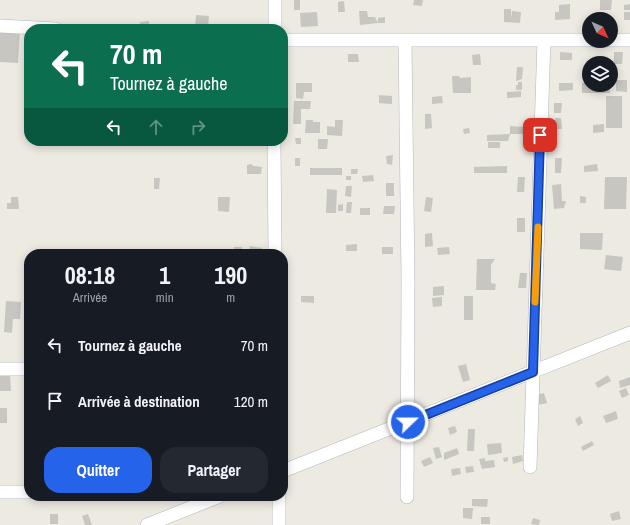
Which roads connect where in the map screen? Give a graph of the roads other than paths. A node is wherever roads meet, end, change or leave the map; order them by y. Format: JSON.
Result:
{"nodes":[{"id":1,"x":275,"y":0,"type":"edge"},
{"id":2,"x":275,"y":24,"type":"edge"},
{"id":3,"x":0,"y":26,"type":"edge"},
{"id":4,"x":24,"y":27,"type":"edge"},
{"id":5,"x":288,"y":40,"type":"edge"},
{"id":6,"x":405,"y":40,"type":"junction"},
{"id":7,"x":544,"y":40,"type":"junction"},
{"id":8,"x":582,"y":40,"type":"edge"},
{"id":9,"x":618,"y":40,"type":"edge"},
{"id":10,"x":630,"y":40,"type":"edge"},
{"id":11,"x":274,"y":146,"type":"edge"},
{"id":12,"x":275,"y":249,"type":"edge"},
{"id":13,"x":630,"y":333,"type":"edge"},
{"id":14,"x":0,"y":369,"type":"edge"},
{"id":15,"x":24,"y":369,"type":"edge"},
{"id":16,"x":533,"y":372,"type":"junction"},
{"id":17,"x":408,"y":422,"type":"junction"},
{"id":18,"x":530,"y":467,"type":"dead end"},
{"id":19,"x":288,"y":469,"type":"edge"},
{"id":20,"x":0,"y":492,"type":"edge"},
{"id":21,"x":24,"y":492,"type":"edge"},
{"id":22,"x":408,"y":497,"type":"dead end"},
{"id":23,"x":207,"y":501,"type":"edge"},
{"id":24,"x":278,"y":501,"type":"edge"},
{"id":25,"x":147,"y":525,"type":"edge"},
{"id":26,"x":279,"y":525,"type":"edge"}],
"edges":[{"from":1,"to":2,"type":"street"},
{"from":3,"to":4,"type":"street"},
{"from":5,"to":6,"type":"street"},
{"from":6,"to":7,"type":"street"},
{"from":6,"to":17,"type":"street"},
{"from":7,"to":8,"type":"street"},
{"from":7,"to":16,"type":"street"},
{"from":9,"to":10,"type":"street"},
{"from":11,"to":12,"type":"street"},
{"from":13,"to":16,"type":"street"},
{"from":14,"to":15,"type":"street"},
{"from":16,"to":17,"type":"street"},
{"from":16,"to":18,"type":"street"},
{"from":17,"to":19,"type":"street"},
{"from":17,"to":22,"type":"street"},
{"from":20,"to":21,"type":"street"},
{"from":23,"to":25,"type":"street"},
{"from":24,"to":26,"type":"street"}]}
